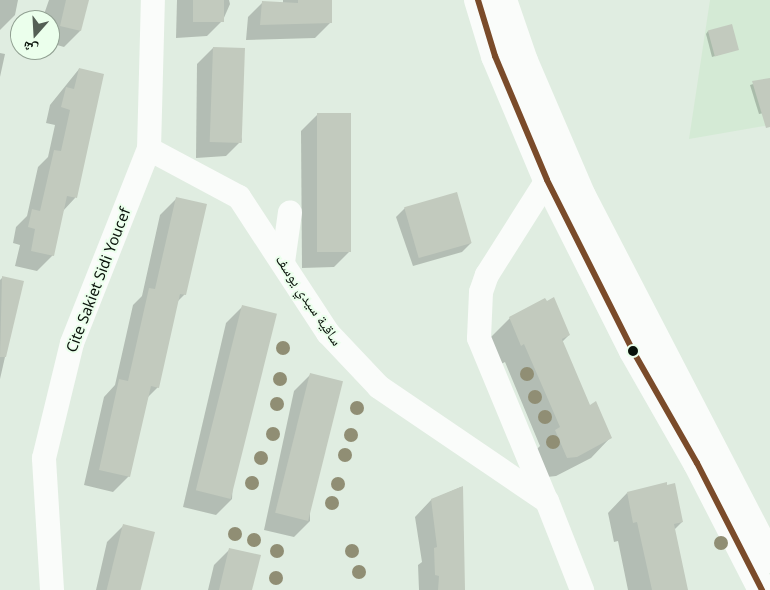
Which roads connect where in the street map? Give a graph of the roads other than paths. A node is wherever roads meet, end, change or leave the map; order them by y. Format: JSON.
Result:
{"nodes":[{"id":1,"x":152,"y":0,"type":"edge"},
{"id":2,"x":478,"y":0,"type":"edge"},
{"id":3,"x":503,"y":0,"type":"edge"},
{"id":4,"x":149,"y":149,"type":"junction"},
{"id":5,"x":558,"y":173,"type":"junction"},
{"id":6,"x":290,"y":212,"type":"dead end"},
{"id":7,"x":283,"y":262,"type":"junction"},
{"id":8,"x":547,"y":501,"type":"junction"},
{"id":9,"x":770,"y":559,"type":"edge"},
{"id":10,"x":52,"y":590,"type":"edge"},
{"id":11,"x":582,"y":590,"type":"edge"},
{"id":12,"x":762,"y":590,"type":"edge"}],
"edges":[{"from":1,"to":4,"type":"street","name":"Cite Sakiet Sidi Youcef"},
{"from":2,"to":5,"type":"main road"},
{"from":3,"to":5,"type":"main road"},
{"from":4,"to":7,"type":"street","name":"ساقية سيدي يوسف"},
{"from":4,"to":10,"type":"street","name":"Cite Sakiet Sidi Youcef"},
{"from":5,"to":8,"type":"street"},
{"from":5,"to":9,"type":"main road"},
{"from":5,"to":12,"type":"main road"},
{"from":6,"to":7,"type":"street"},
{"from":7,"to":8,"type":"street","name":"ساقية سيدي يوسف"},
{"from":8,"to":11,"type":"street"}]}
